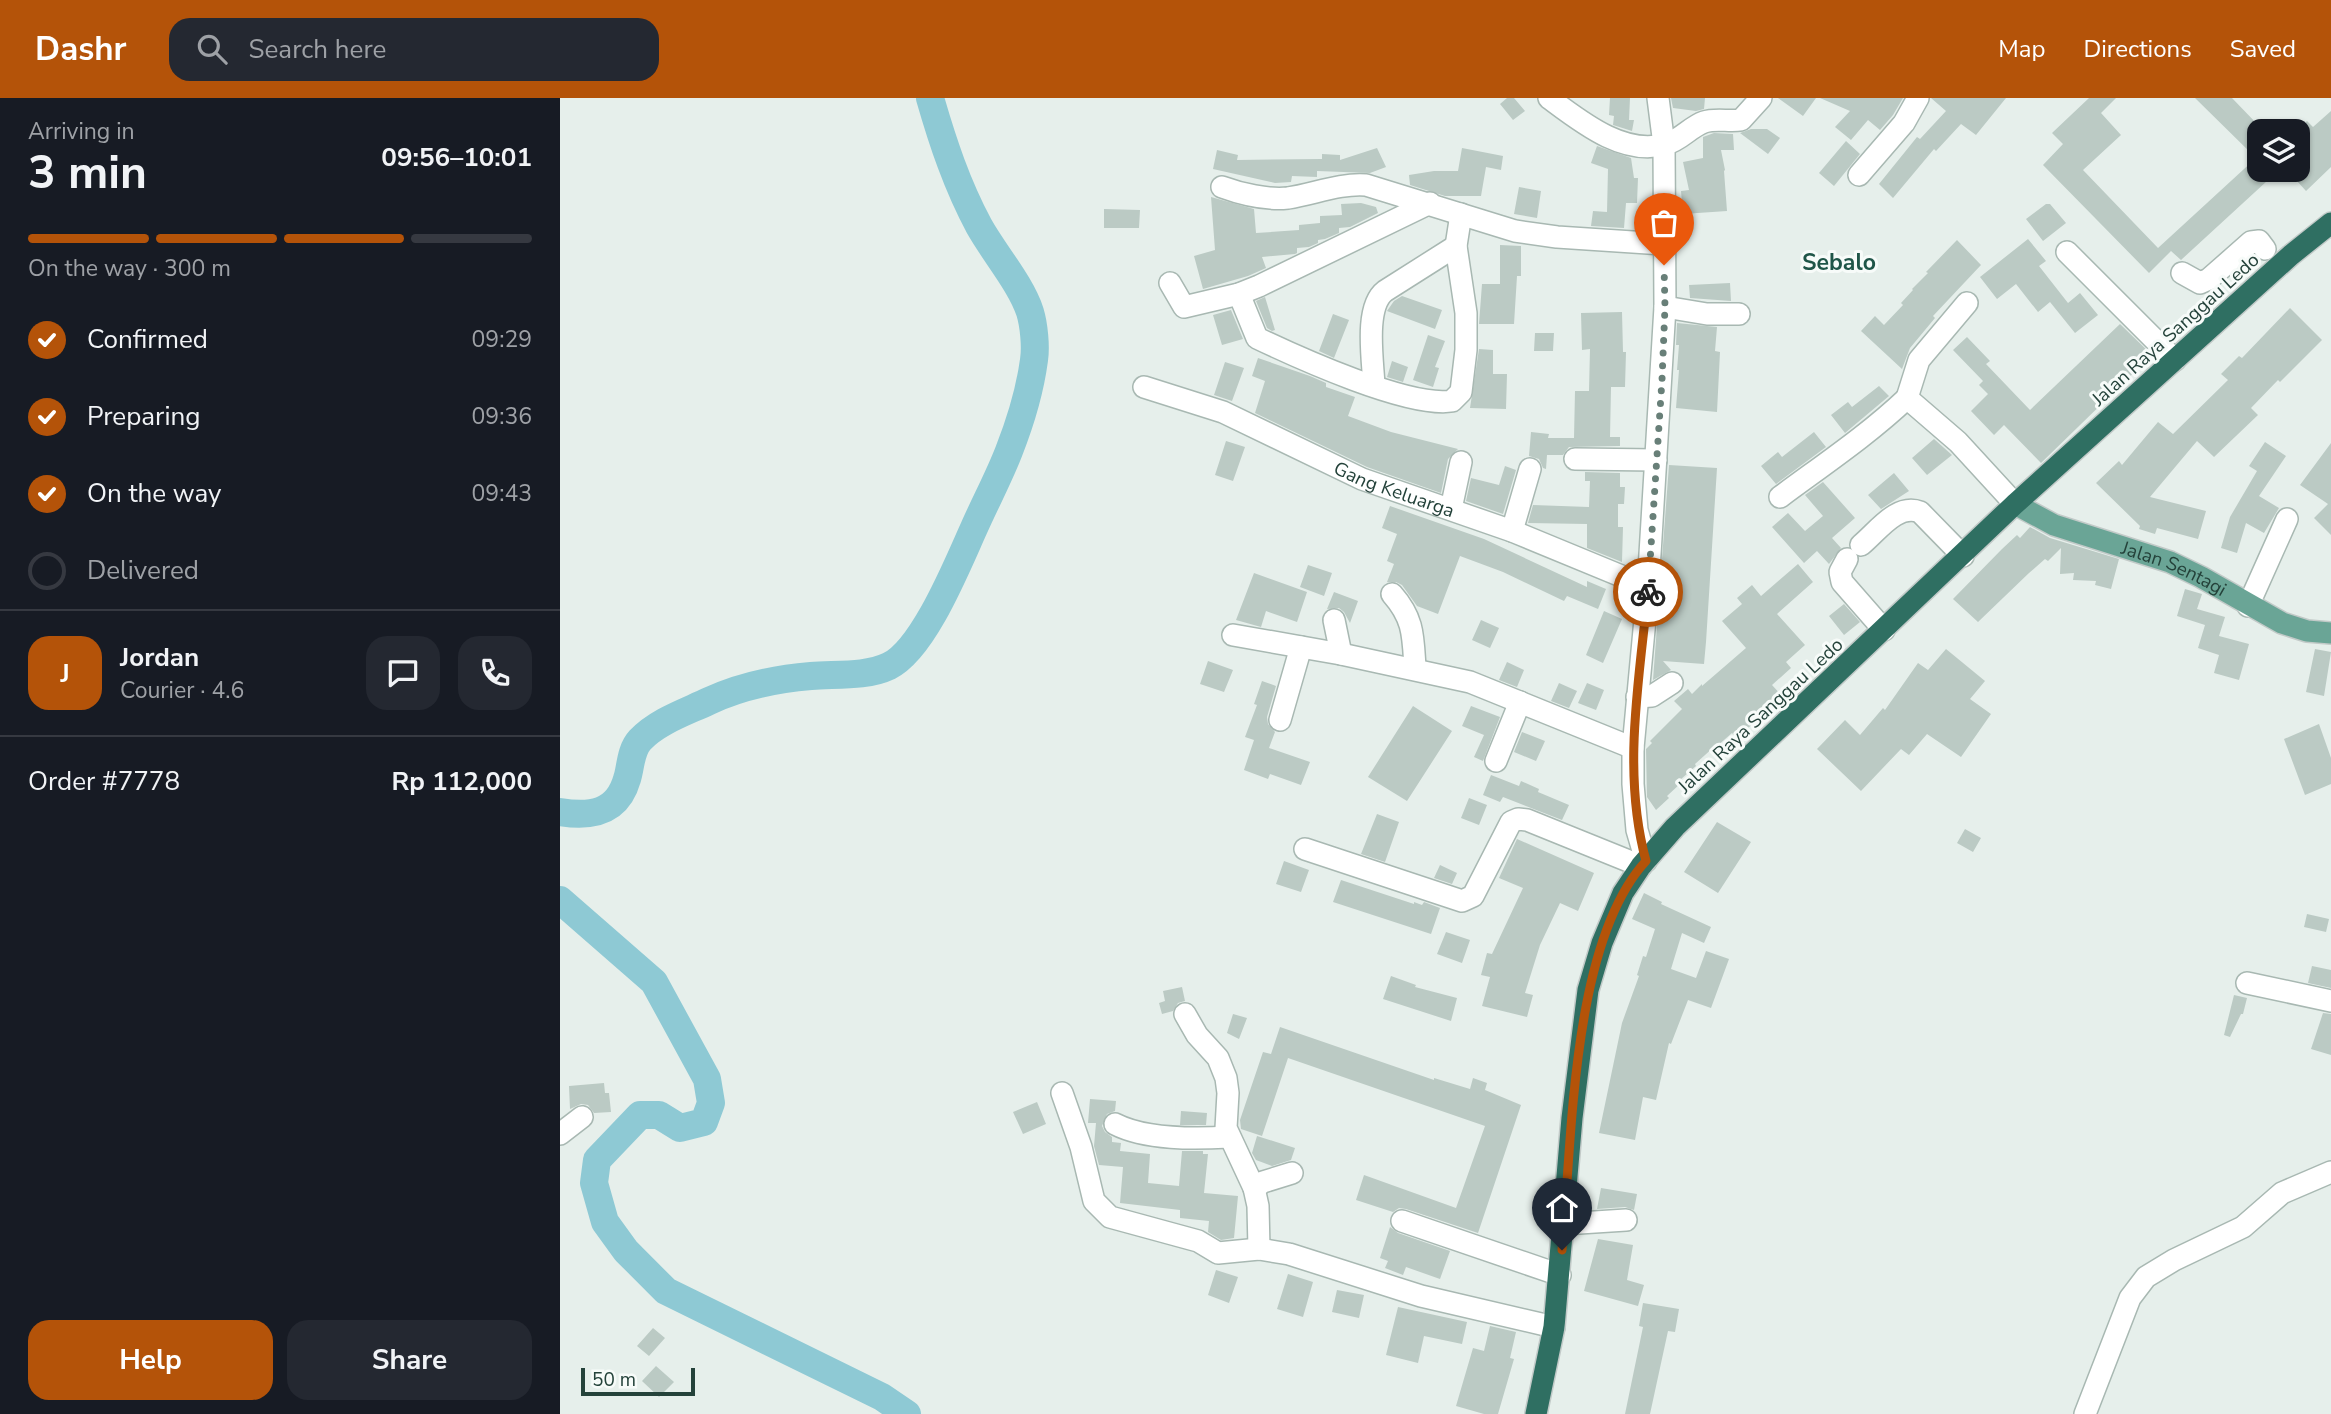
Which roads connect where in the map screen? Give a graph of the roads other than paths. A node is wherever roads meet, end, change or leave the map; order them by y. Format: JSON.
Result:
{"nodes":[{"id":1,"x":1549,"y":98,"type":"edge"},
{"id":2,"x":1761,"y":98,"type":"edge"},
{"id":3,"x":1918,"y":98,"type":"edge"},
{"id":4,"x":1659,"y":106,"type":"edge"},
{"id":5,"x":1688,"y":133,"type":"junction"},
{"id":6,"x":1664,"y":145,"type":"junction"},
{"id":7,"x":1859,"y":175,"type":"dead end"},
{"id":8,"x":1222,"y":187,"type":"dead end"},
{"id":9,"x":1430,"y":203,"type":"junction"},
{"id":10,"x":1461,"y":214,"type":"junction"},
{"id":11,"x":2331,"y":223,"type":"edge"},
{"id":12,"x":1663,"y":244,"type":"junction"},
{"id":13,"x":1456,"y":246,"type":"junction"},
{"id":14,"x":2067,"y":252,"type":"dead end"},
{"id":15,"x":2271,"y":258,"type":"junction"},
{"id":16,"x":2182,"y":273,"type":"dead end"},
{"id":17,"x":1170,"y":283,"type":"dead end"},
{"id":18,"x":1239,"y":294,"type":"junction"},
{"id":19,"x":1967,"y":303,"type":"dead end"},
{"id":20,"x":1665,"y":307,"type":"junction"},
{"id":21,"x":1739,"y":314,"type":"dead end"},
{"id":22,"x":2175,"y":360,"type":"junction"},
{"id":23,"x":1374,"y":386,"type":"junction"},
{"id":24,"x":1144,"y":387,"type":"dead end"},
{"id":25,"x":1907,"y":398,"type":"junction"},
{"id":26,"x":1575,"y":460,"type":"dead end"},
{"id":27,"x":1656,"y":460,"type":"junction"},
{"id":28,"x":1461,"y":463,"type":"dead end"},
{"id":29,"x":1531,"y":469,"type":"dead end"},
{"id":30,"x":1780,"y":497,"type":"dead end"},
{"id":31,"x":2015,"y":504,"type":"junction"},
{"id":32,"x":1451,"y":509,"type":"junction"},
{"id":33,"x":2287,"y":519,"type":"dead end"},
{"id":34,"x":1512,"y":531,"type":"junction"},
{"id":35,"x":1963,"y":556,"type":"junction"},
{"id":36,"x":1648,"y":587,"type":"junction"},
{"id":37,"x":1392,"y":594,"type":"dead end"},
{"id":38,"x":2248,"y":606,"type":"junction"},
{"id":39,"x":1334,"y":621,"type":"dead end"},
{"id":40,"x":1884,"y":630,"type":"junction"},
{"id":41,"x":2331,"y":633,"type":"edge"},
{"id":42,"x":1233,"y":635,"type":"dead end"},
{"id":43,"x":1301,"y":647,"type":"junction"},
{"id":44,"x":1341,"y":654,"type":"junction"},
{"id":45,"x":1415,"y":668,"type":"junction"},
{"id":46,"x":1672,"y":683,"type":"dead end"},
{"id":47,"x":1637,"y":697,"type":"junction"},
{"id":48,"x":1520,"y":702,"type":"junction"},
{"id":49,"x":1280,"y":720,"type":"dead end"},
{"id":50,"x":1633,"y":748,"type":"junction"},
{"id":51,"x":1496,"y":761,"type":"dead end"},
{"id":52,"x":1305,"y":849,"type":"dead end"},
{"id":53,"x":1643,"y":864,"type":"junction"},
{"id":54,"x":2247,"y":983,"type":"dead end"},
{"id":55,"x":2331,"y":1001,"type":"edge"},
{"id":56,"x":1185,"y":1014,"type":"dead end"},
{"id":57,"x":1062,"y":1093,"type":"dead end"},
{"id":58,"x":582,"y":1117,"type":"dead end"},
{"id":59,"x":1115,"y":1124,"type":"dead end"},
{"id":60,"x":560,"y":1134,"type":"edge"},
{"id":61,"x":1230,"y":1137,"type":"junction"},
{"id":62,"x":2331,"y":1172,"type":"edge"},
{"id":63,"x":1292,"y":1173,"type":"dead end"},
{"id":64,"x":1254,"y":1188,"type":"junction"},
{"id":65,"x":1626,"y":1220,"type":"dead end"},
{"id":66,"x":1402,"y":1221,"type":"dead end"},
{"id":67,"x":1564,"y":1224,"type":"junction"},
{"id":68,"x":1259,"y":1249,"type":"junction"},
{"id":69,"x":1560,"y":1275,"type":"junction"},
{"id":70,"x":1554,"y":1327,"type":"junction"},
{"id":71,"x":1536,"y":1414,"type":"edge"},
{"id":72,"x":2085,"y":1414,"type":"edge"}],
"edges":[{"from":1,"to":6,"type":"street"},
{"from":2,"to":5,"type":"street"},
{"from":3,"to":7,"type":"street"},
{"from":4,"to":5,"type":"street"},
{"from":4,"to":6,"type":"street"},
{"from":5,"to":6,"type":"street"},
{"from":6,"to":12,"type":"street"},
{"from":8,"to":9,"type":"street"},
{"from":9,"to":10,"type":"street"},
{"from":9,"to":18,"type":"street"},
{"from":10,"to":12,"type":"street"},
{"from":10,"to":13,"type":"street"},
{"from":11,"to":15,"type":"highway","name":"Jalan Raya Sanggau Ledo"},
{"from":12,"to":20,"type":"street"},
{"from":13,"to":23,"type":"street"},
{"from":13,"to":23,"type":"street"},
{"from":14,"to":22,"type":"street"},
{"from":15,"to":16,"type":"street"},
{"from":15,"to":22,"type":"highway","name":"Jalan Raya Sanggau Ledo"},
{"from":17,"to":18,"type":"street"},
{"from":18,"to":23,"type":"street"},
{"from":19,"to":25,"type":"street"},
{"from":20,"to":21,"type":"street"},
{"from":20,"to":27,"type":"street"},
{"from":22,"to":31,"type":"highway","name":"Jalan Raya Sanggau Ledo"},
{"from":24,"to":32,"type":"street","name":"Gang Keluarga"},
{"from":25,"to":30,"type":"street"},
{"from":25,"to":31,"type":"street"},
{"from":26,"to":27,"type":"street"},
{"from":27,"to":36,"type":"street"},
{"from":28,"to":32,"type":"street"},
{"from":29,"to":34,"type":"street"},
{"from":31,"to":35,"type":"highway","name":"Jalan Raya Sanggau Ledo"},
{"from":31,"to":38,"type":"main road","name":"Jalan Sentagi"},
{"from":32,"to":34,"type":"street","name":"Gang Keluarga"},
{"from":33,"to":38,"type":"street"},
{"from":34,"to":36,"type":"street","name":"Gang Keluarga"},
{"from":35,"to":40,"type":"highway","name":"Jalan Raya Sanggau Ledo"},
{"from":35,"to":40,"type":"street"},
{"from":36,"to":47,"type":"street"},
{"from":37,"to":45,"type":"street"},
{"from":38,"to":41,"type":"main road","name":"Jalan Sentagi"},
{"from":39,"to":44,"type":"street"},
{"from":40,"to":53,"type":"highway","name":"Jalan Raya Sanggau Ledo"},
{"from":42,"to":43,"type":"street"},
{"from":43,"to":44,"type":"street"},
{"from":43,"to":49,"type":"street"},
{"from":44,"to":45,"type":"street"},
{"from":45,"to":48,"type":"street"},
{"from":46,"to":47,"type":"street"},
{"from":47,"to":50,"type":"street"},
{"from":48,"to":50,"type":"street"},
{"from":48,"to":51,"type":"street"},
{"from":50,"to":53,"type":"street"},
{"from":52,"to":53,"type":"street"},
{"from":53,"to":67,"type":"highway","name":"Jalan Raya Sanggau Ledo"},
{"from":54,"to":55,"type":"street"},
{"from":56,"to":61,"type":"street"},
{"from":57,"to":68,"type":"street"},
{"from":58,"to":60,"type":"street"},
{"from":59,"to":61,"type":"street"},
{"from":61,"to":64,"type":"street"},
{"from":62,"to":72,"type":"street"},
{"from":63,"to":64,"type":"street"},
{"from":64,"to":68,"type":"street"},
{"from":65,"to":67,"type":"street"},
{"from":66,"to":69,"type":"street"},
{"from":67,"to":69,"type":"highway","name":"Jalan Raya Sanggau Ledo"},
{"from":68,"to":70,"type":"street"},
{"from":69,"to":70,"type":"highway","name":"Jalan Raya Sanggau Ledo"},
{"from":70,"to":71,"type":"highway","name":"Jalan Raya Sanggau Ledo"}]}
